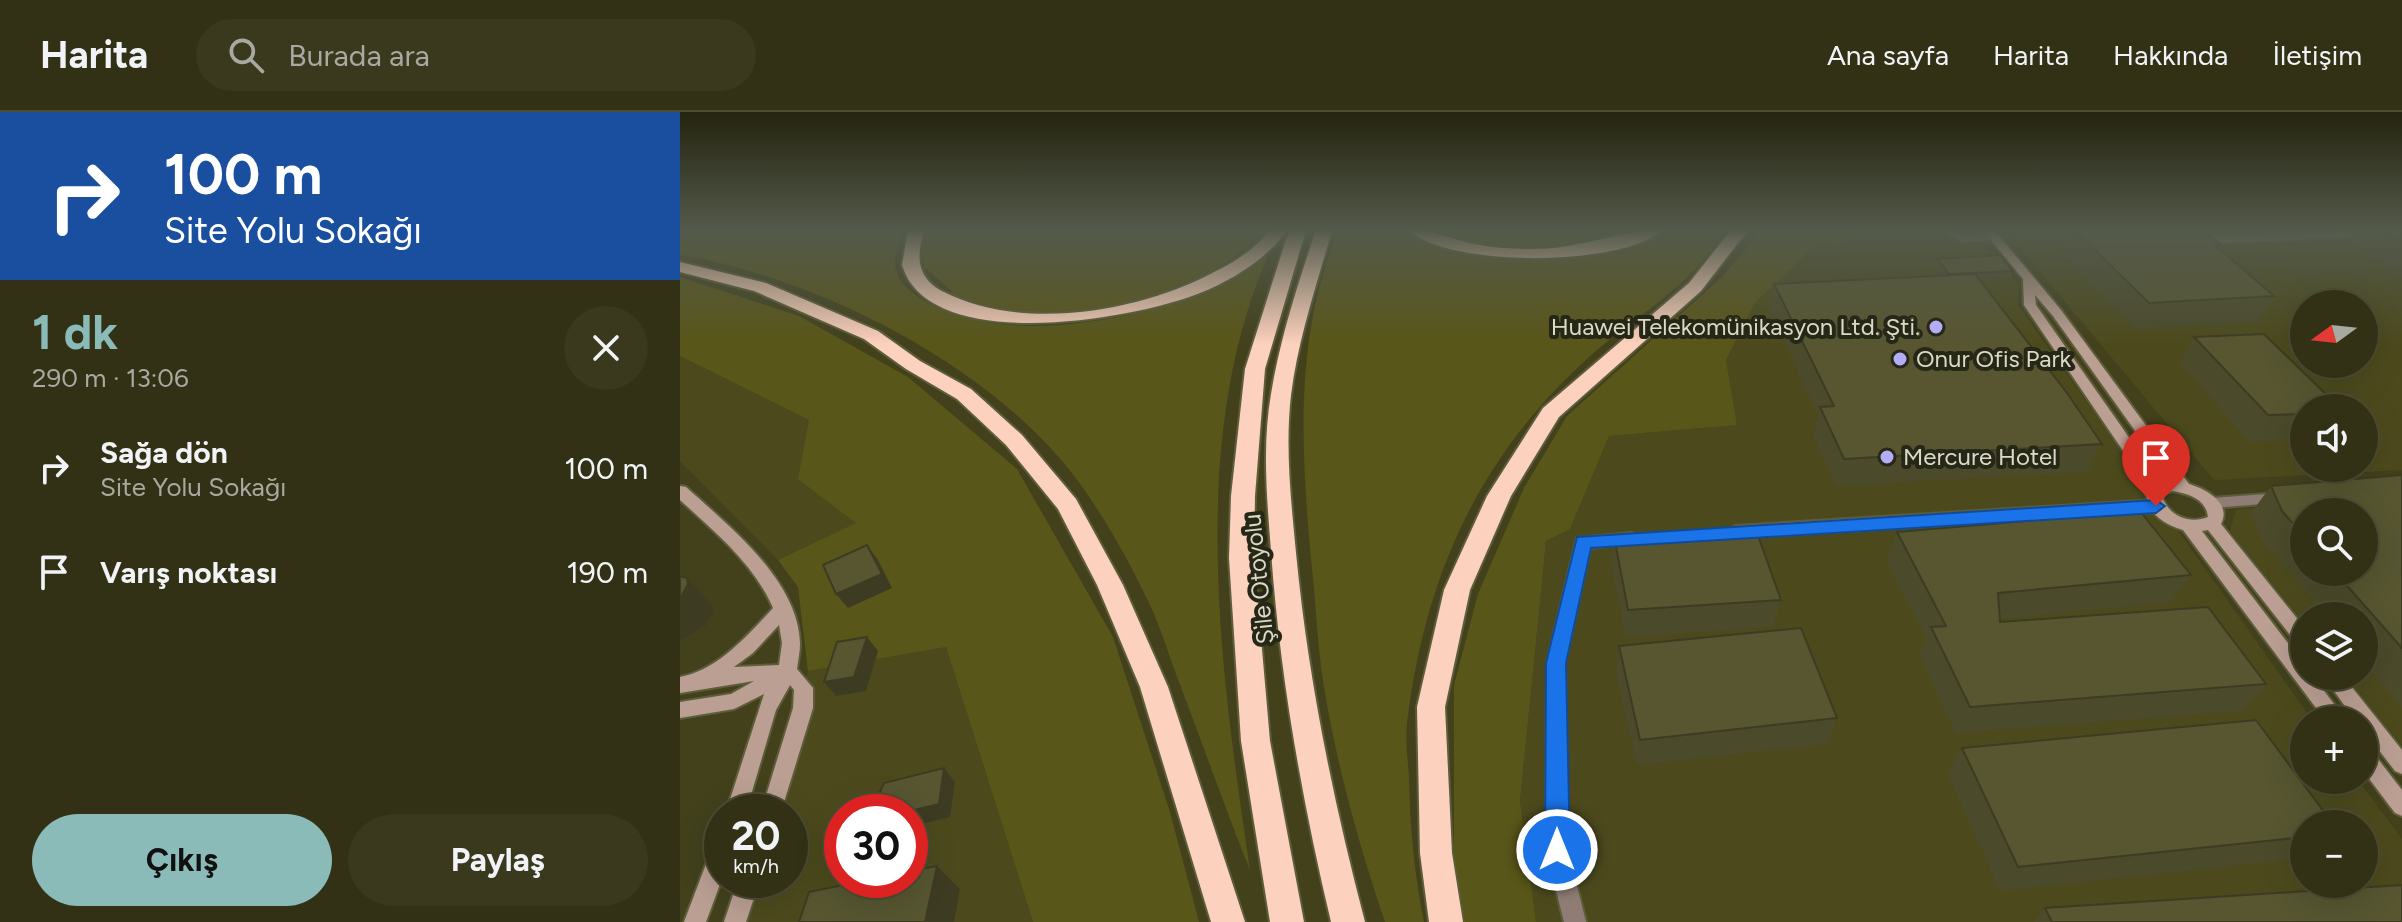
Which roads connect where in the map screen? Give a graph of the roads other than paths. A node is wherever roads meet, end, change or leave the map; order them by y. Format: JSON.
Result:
{"nodes":[{"id":1,"x":683,"y":268,"type":"edge"},
{"id":2,"x":911,"y":268,"type":"edge"},
{"id":3,"x":1234,"y":268,"type":"edge"},
{"id":4,"x":1284,"y":268,"type":"edge"},
{"id":5,"x":1312,"y":268,"type":"edge"},
{"id":6,"x":1710,"y":268,"type":"edge"},
{"id":7,"x":2018,"y":268,"type":"edge"},
{"id":8,"x":2028,"y":280,"type":"junction"},
{"id":9,"x":2183,"y":487,"type":"junction"},
{"id":10,"x":680,"y":491,"type":"edge"},
{"id":11,"x":2157,"y":498,"type":"junction"},
{"id":12,"x":2290,"y":498,"type":"edge"},
{"id":13,"x":2212,"y":503,"type":"junction"},
{"id":14,"x":2212,"y":524,"type":"junction"},
{"id":15,"x":2188,"y":525,"type":"junction"},
{"id":16,"x":1722,"y":533,"type":"edge"},
{"id":17,"x":1645,"y":538,"type":"edge"},
{"id":18,"x":783,"y":609,"type":"junction"},
{"id":19,"x":2290,"y":622,"type":"edge"},
{"id":20,"x":788,"y":671,"type":"junction"},
{"id":21,"x":700,"y":682,"type":"junction"},
{"id":22,"x":680,"y":685,"type":"edge"},
{"id":23,"x":2343,"y":690,"type":"edge"},
{"id":24,"x":2325,"y":706,"type":"edge"},
{"id":25,"x":680,"y":710,"type":"edge"},
{"id":26,"x":2402,"y":765,"type":"edge"},
{"id":27,"x":2378,"y":774,"type":"edge"},
{"id":28,"x":742,"y":794,"type":"edge"},
{"id":29,"x":777,"y":794,"type":"edge"},
{"id":30,"x":2402,"y":806,"type":"edge"},
{"id":31,"x":704,"y":898,"type":"edge"},
{"id":32,"x":743,"y":898,"type":"edge"},
{"id":33,"x":695,"y":922,"type":"edge"},
{"id":34,"x":735,"y":922,"type":"edge"},
{"id":35,"x":1228,"y":922,"type":"edge"},
{"id":36,"x":1287,"y":922,"type":"edge"},
{"id":37,"x":1348,"y":922,"type":"edge"},
{"id":38,"x":1446,"y":922,"type":"edge"},
{"id":39,"x":1575,"y":922,"type":"edge"}],
"edges":[{"from":1,"to":35,"type":"highway"},
{"from":2,"to":3,"type":"highway"},
{"from":4,"to":36,"type":"highway","name":"Şile Otoyolu"},
{"from":5,"to":37,"type":"highway","name":"Şile Otoyolu"},
{"from":6,"to":38,"type":"highway"},
{"from":7,"to":8,"type":"street"},
{"from":8,"to":9,"type":"street"},
{"from":8,"to":11,"type":"street"},
{"from":9,"to":11,"type":"street"},
{"from":9,"to":13,"type":"street"},
{"from":10,"to":18,"type":"street"},
{"from":11,"to":15,"type":"street"},
{"from":11,"to":16,"type":"street"},
{"from":12,"to":13,"type":"street"},
{"from":13,"to":14,"type":"street"},
{"from":14,"to":15,"type":"street"},
{"from":14,"to":19,"type":"street"},
{"from":15,"to":24,"type":"street"},
{"from":17,"to":39,"type":"street"},
{"from":18,"to":20,"type":"street"},
{"from":18,"to":21,"type":"street"},
{"from":20,"to":21,"type":"street"},
{"from":20,"to":25,"type":"street"},
{"from":20,"to":28,"type":"street"},
{"from":20,"to":29,"type":"street"},
{"from":21,"to":22,"type":"street"},
{"from":23,"to":26,"type":"street"},
{"from":27,"to":30,"type":"street"},
{"from":31,"to":33,"type":"street"},
{"from":32,"to":34,"type":"street"}]}
